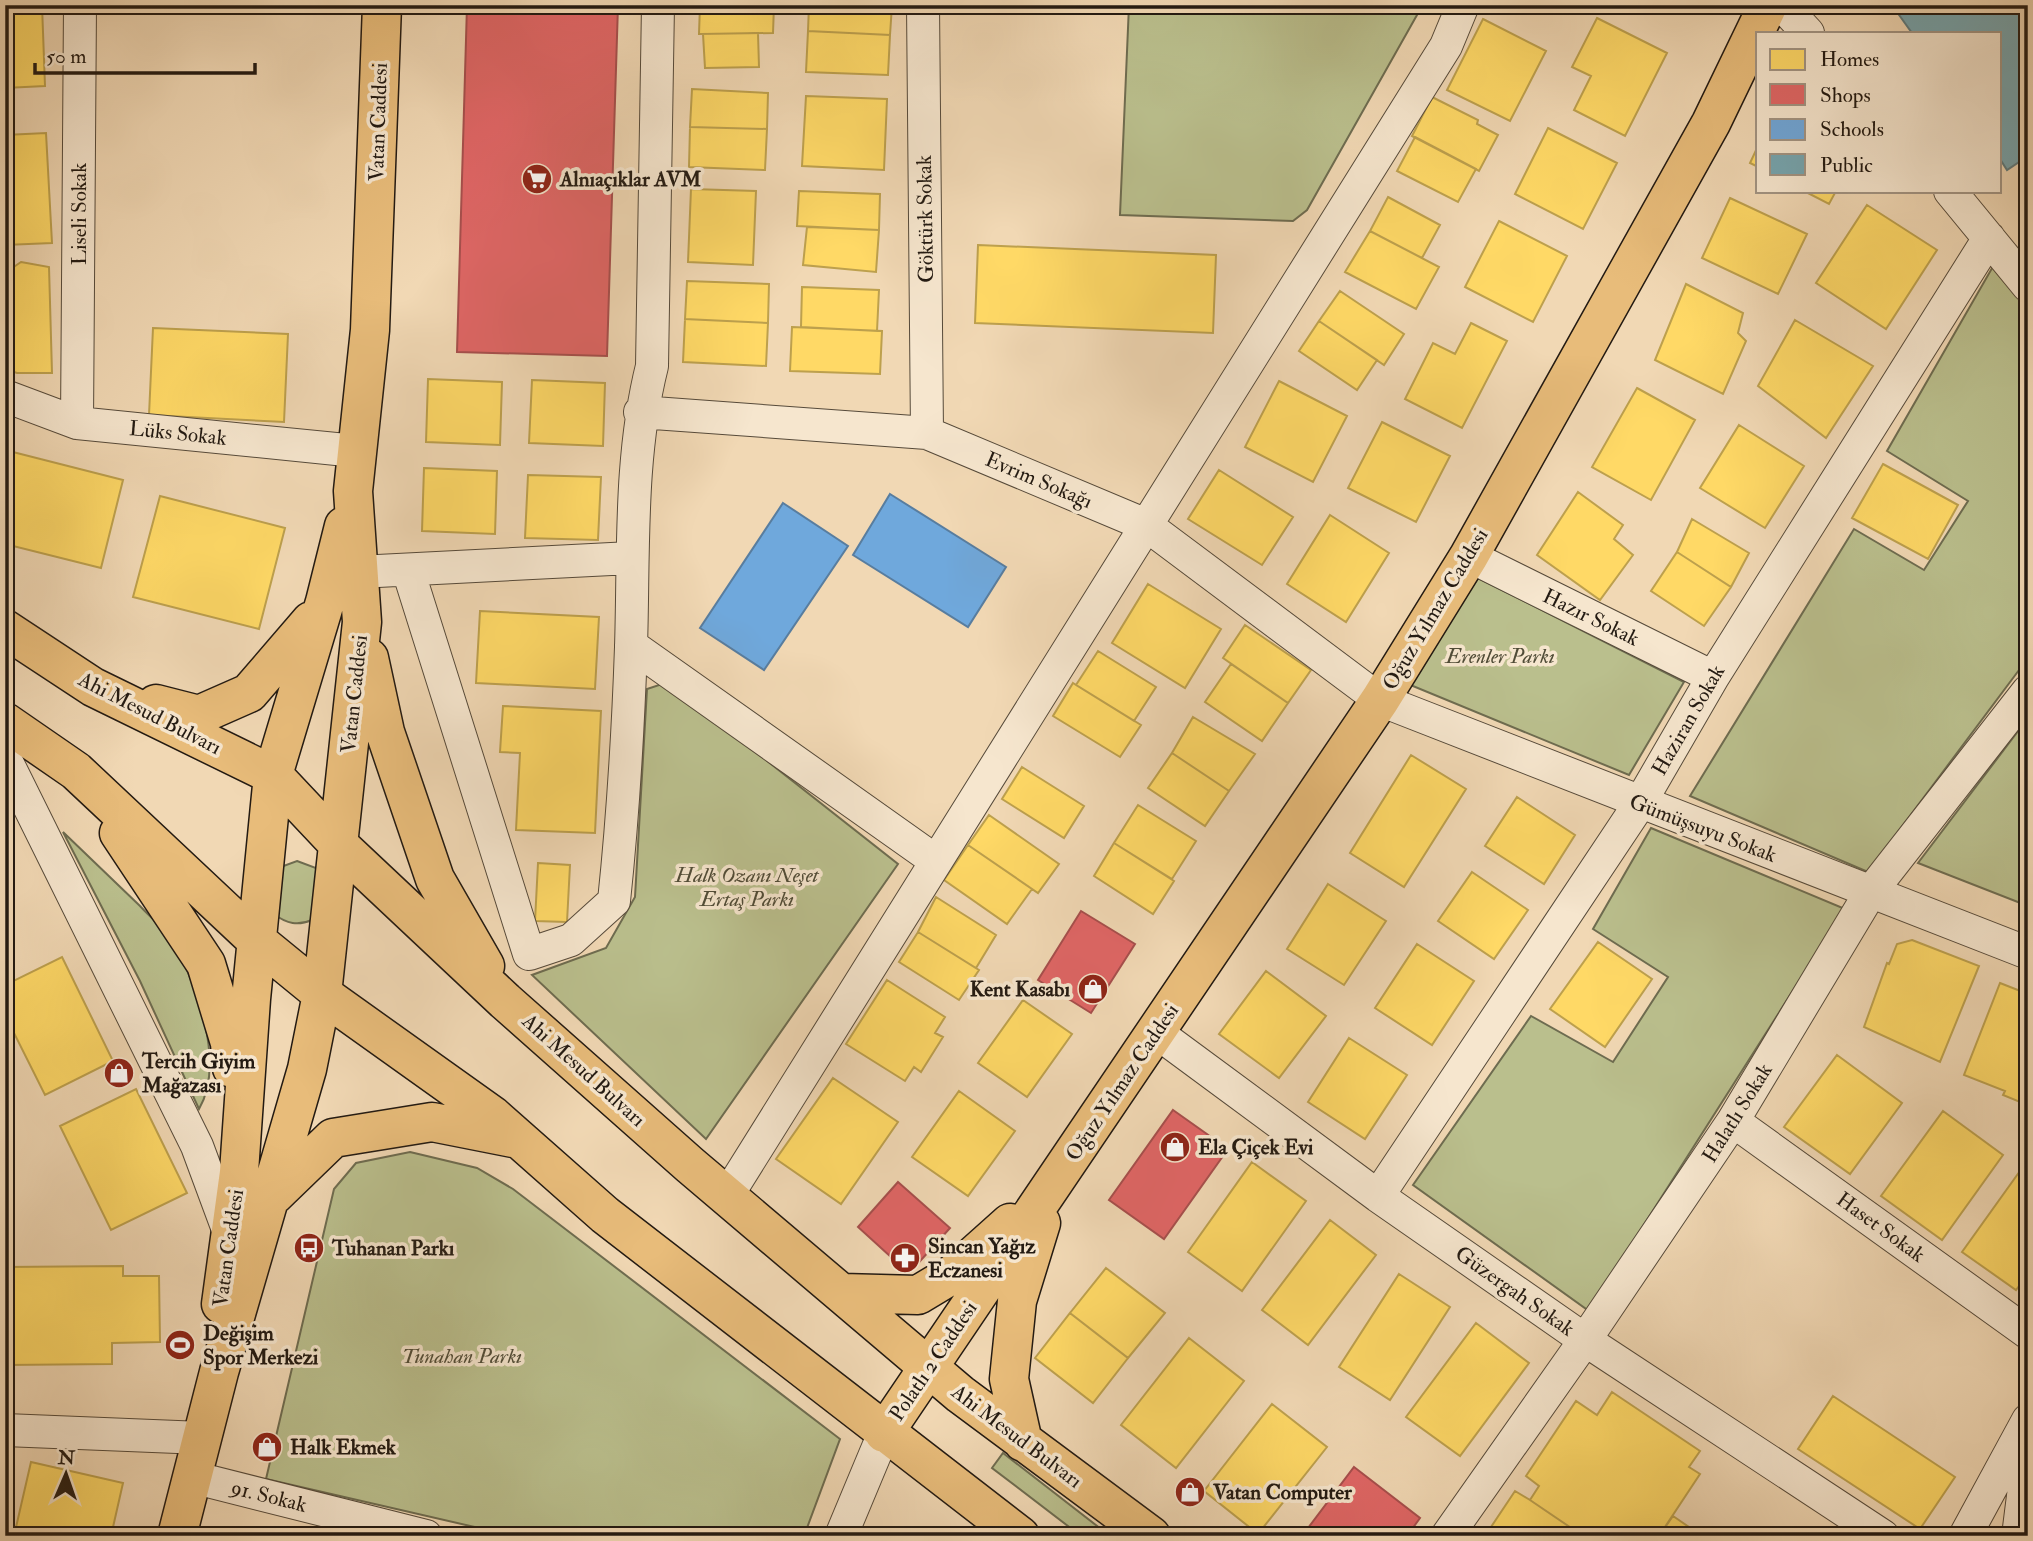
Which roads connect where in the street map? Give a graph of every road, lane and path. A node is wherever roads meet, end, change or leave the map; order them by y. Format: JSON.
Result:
{"nodes":[{"id":1,"x":80,"y":5,"type":"edge"},
{"id":2,"x":383,"y":5,"type":"edge"},
{"id":3,"x":658,"y":5,"type":"edge"},
{"id":4,"x":923,"y":5,"type":"edge"},
{"id":5,"x":1463,"y":5,"type":"edge"},
{"id":6,"x":1768,"y":5,"type":"edge"},
{"id":7,"x":1782,"y":5,"type":"edge"},
{"id":8,"x":1807,"y":32,"type":"edge"},
{"id":9,"x":1951,"y":192,"type":"edge"},
{"id":10,"x":1989,"y":238,"type":"junction"},
{"id":11,"x":2028,"y":286,"type":"edge"},
{"id":12,"x":5,"y":396,"type":"edge"},
{"id":13,"x":640,"y":412,"type":"junction"},
{"id":14,"x":77,"y":423,"type":"junction"},
{"id":15,"x":927,"y":433,"type":"junction"},
{"id":16,"x":356,"y":451,"type":"junction"},
{"id":17,"x":353,"y":491,"type":"junction"},
{"id":18,"x":1146,"y":525,"type":"junction"},
{"id":19,"x":1469,"y":556,"type":"junction"},
{"id":20,"x":631,"y":558,"type":"junction"},
{"id":21,"x":408,"y":570,"type":"junction"},
{"id":22,"x":358,"y":572,"type":"junction"},
{"id":23,"x":325,"y":602,"type":"junction"},
{"id":24,"x":362,"y":622,"type":"junction"},
{"id":25,"x":5,"y":629,"type":"edge"},
{"id":26,"x":631,"y":645,"type":"junction"},
{"id":27,"x":1713,"y":677,"type":"junction"},
{"id":28,"x":93,"y":687,"type":"junction"},
{"id":29,"x":2028,"y":691,"type":"edge"},
{"id":30,"x":1380,"y":700,"type":"junction"},
{"id":31,"x":5,"y":722,"type":"edge"},
{"id":32,"x":5,"y":758,"type":"edge"},
{"id":33,"x":76,"y":771,"type":"junction"},
{"id":34,"x":273,"y":775,"type":"junction"},
{"id":35,"x":1640,"y":803,"type":"junction"},
{"id":36,"x":339,"y":845,"type":"junction"},
{"id":37,"x":936,"y":861,"type":"junction"},
{"id":38,"x":1870,"y":893,"type":"junction"},
{"id":39,"x":256,"y":940,"type":"junction"},
{"id":40,"x":2028,"y":953,"type":"edge"},
{"id":41,"x":322,"y":994,"type":"junction"},
{"id":42,"x":505,"y":1001,"type":"junction"},
{"id":43,"x":1156,"y":1032,"type":"junction"},
{"id":44,"x":1733,"y":1121,"type":"junction"},
{"id":45,"x":519,"y":1139,"type":"junction"},
{"id":46,"x":239,"y":1172,"type":"junction"},
{"id":47,"x":1053,"y":1184,"type":"junction"},
{"id":48,"x":273,"y":1196,"type":"junction"},
{"id":49,"x":727,"y":1196,"type":"junction"},
{"id":50,"x":1378,"y":1196,"type":"junction"},
{"id":51,"x":230,"y":1235,"type":"junction"},
{"id":52,"x":842,"y":1293,"type":"junction"},
{"id":53,"x":2028,"y":1333,"type":"edge"},
{"id":54,"x":1585,"y":1340,"type":"junction"},
{"id":55,"x":930,"y":1367,"type":"junction"},
{"id":56,"x":219,"y":1372,"type":"junction"},
{"id":57,"x":2028,"y":1420,"type":"edge"},
{"id":58,"x":5,"y":1430,"type":"edge"},
{"id":59,"x":884,"y":1433,"type":"junction"},
{"id":60,"x":202,"y":1438,"type":"junction"},
{"id":61,"x":1023,"y":1441,"type":"junction"},
{"id":62,"x":2028,"y":1457,"type":"edge"},
{"id":63,"x":192,"y":1477,"type":"junction"},
{"id":64,"x":177,"y":1536,"type":"edge"},
{"id":65,"x":426,"y":1536,"type":"edge"},
{"id":66,"x":841,"y":1536,"type":"edge"},
{"id":67,"x":1020,"y":1536,"type":"edge"},
{"id":68,"x":1151,"y":1536,"type":"edge"},
{"id":69,"x":1447,"y":1536,"type":"edge"},
{"id":70,"x":1883,"y":1536,"type":"edge"},
{"id":71,"x":1965,"y":1536,"type":"edge"},
{"id":72,"x":2018,"y":1536,"type":"edge"}],
"edges":[{"from":1,"to":14,"type":"street","name":"Liseli Sokak"},
{"from":2,"to":16,"type":"main road","name":"Vatan Caddesi"},
{"from":3,"to":13,"type":"street"},
{"from":4,"to":15,"type":"street","name":"Göktürk Sokak"},
{"from":5,"to":18,"type":"street"},
{"from":6,"to":19,"type":"main road","name":"Oğuz Yılmaz Caddesi"},
{"from":7,"to":8,"type":"street"},
{"from":9,"to":10,"type":"street"},
{"from":10,"to":11,"type":"street"},
{"from":10,"to":27,"type":"street","name":"Haziran Sokak"},
{"from":12,"to":14,"type":"street","name":"Lüks Sokak"},
{"from":13,"to":15,"type":"street","name":"Evrim Sokağı"},
{"from":13,"to":20,"type":"street"},
{"from":14,"to":16,"type":"street","name":"Lüks Sokak"},
{"from":15,"to":18,"type":"street","name":"Evrim Sokağı"},
{"from":16,"to":17,"type":"main road","name":"Vatan Caddesi"},
{"from":17,"to":22,"type":"main road","name":"Vatan Caddesi"},
{"from":17,"to":23,"type":"main road","name":"Vatan Caddesi"},
{"from":18,"to":30,"type":"street","name":"Evrim Sokağı"},
{"from":18,"to":37,"type":"street"},
{"from":19,"to":27,"type":"street","name":"Hazır Sokak"},
{"from":19,"to":30,"type":"main road","name":"Oğuz Yılmaz Caddesi"},
{"from":20,"to":21,"type":"street"},
{"from":20,"to":26,"type":"street"},
{"from":21,"to":22,"type":"street"},
{"from":21,"to":26,"type":"street"},
{"from":22,"to":24,"type":"main road","name":"Vatan Caddesi"},
{"from":23,"to":28,"type":"main road"},
{"from":23,"to":34,"type":"main road","name":"Vatan Caddesi"},
{"from":24,"to":36,"type":"main road","name":"Vatan Caddesi"},
{"from":24,"to":42,"type":"main road"},
{"from":25,"to":28,"type":"main road","name":"Ahi Mesud Bulvarı"},
{"from":26,"to":37,"type":"street"},
{"from":27,"to":35,"type":"street","name":"Haziran Sokak"},
{"from":28,"to":34,"type":"main road","name":"Ahi Mesud Bulvarı"},
{"from":29,"to":38,"type":"street","name":"Halatlı Sokak"},
{"from":30,"to":35,"type":"street","name":"Gümüşsuyu Sokak"},
{"from":30,"to":43,"type":"main road","name":"Oğuz Yılmaz Caddesi"},
{"from":31,"to":33,"type":"main road"},
{"from":32,"to":51,"type":"street"},
{"from":33,"to":39,"type":"main road"},
{"from":33,"to":46,"type":"main road"},
{"from":34,"to":36,"type":"main road","name":"Ahi Mesud Bulvarı"},
{"from":34,"to":39,"type":"main road","name":"Vatan Caddesi"},
{"from":35,"to":38,"type":"street","name":"Gümüşsuyu Sokak"},
{"from":35,"to":50,"type":"street","name":"Haziran Sokak"},
{"from":36,"to":41,"type":"main road","name":"Vatan Caddesi"},
{"from":36,"to":42,"type":"main road","name":"Ahi Mesud Bulvarı"},
{"from":37,"to":49,"type":"street"},
{"from":38,"to":40,"type":"street","name":"Gümüşsuyu Sokak"},
{"from":38,"to":44,"type":"street","name":"Halatlı Sokak"},
{"from":39,"to":41,"type":"main road"},
{"from":39,"to":46,"type":"main road","name":"Vatan Caddesi"},
{"from":41,"to":45,"type":"main road"},
{"from":41,"to":48,"type":"main road","name":"Vatan Caddesi"},
{"from":42,"to":49,"type":"main road","name":"Ahi Mesud Bulvarı"},
{"from":43,"to":47,"type":"main road","name":"Oğuz Yılmaz Caddesi"},
{"from":43,"to":50,"type":"street","name":"Güzergah Sokak"},
{"from":44,"to":53,"type":"street","name":"Haset Sokak"},
{"from":44,"to":54,"type":"street","name":"Halatlı Sokak"},
{"from":45,"to":48,"type":"main road"},
{"from":45,"to":59,"type":"main road"},
{"from":46,"to":51,"type":"main road","name":"Vatan Caddesi"},
{"from":47,"to":52,"type":"main road"},
{"from":47,"to":55,"type":"main road","name":"Polatlı 2 Caddesi"},
{"from":47,"to":61,"type":"main road"},
{"from":48,"to":56,"type":"main road","name":"Vatan Caddesi"},
{"from":49,"to":52,"type":"main road","name":"Ahi Mesud Bulvarı"},
{"from":50,"to":54,"type":"street","name":"Güzergah Sokak"},
{"from":51,"to":56,"type":"main road","name":"Vatan Caddesi"},
{"from":52,"to":55,"type":"main road","name":"Ahi Mesud Bulvarı"},
{"from":54,"to":69,"type":"street","name":"Halatlı Sokak"},
{"from":54,"to":70,"type":"street","name":"Güzergah Sokak"},
{"from":55,"to":59,"type":"main road","name":"Polatlı 2 Caddesi"},
{"from":55,"to":61,"type":"main road","name":"Ahi Mesud Bulvarı"},
{"from":56,"to":60,"type":"main road"},
{"from":57,"to":71,"type":"street"},
{"from":58,"to":60,"type":"street"},
{"from":59,"to":66,"type":"street"},
{"from":59,"to":67,"type":"main road"},
{"from":60,"to":63,"type":"main road"},
{"from":61,"to":68,"type":"main road","name":"Ahi Mesud Bulvarı"},
{"from":62,"to":72,"type":"street"},
{"from":63,"to":64,"type":"main road"},
{"from":63,"to":65,"type":"street","name":"91. Sokak"}]}
